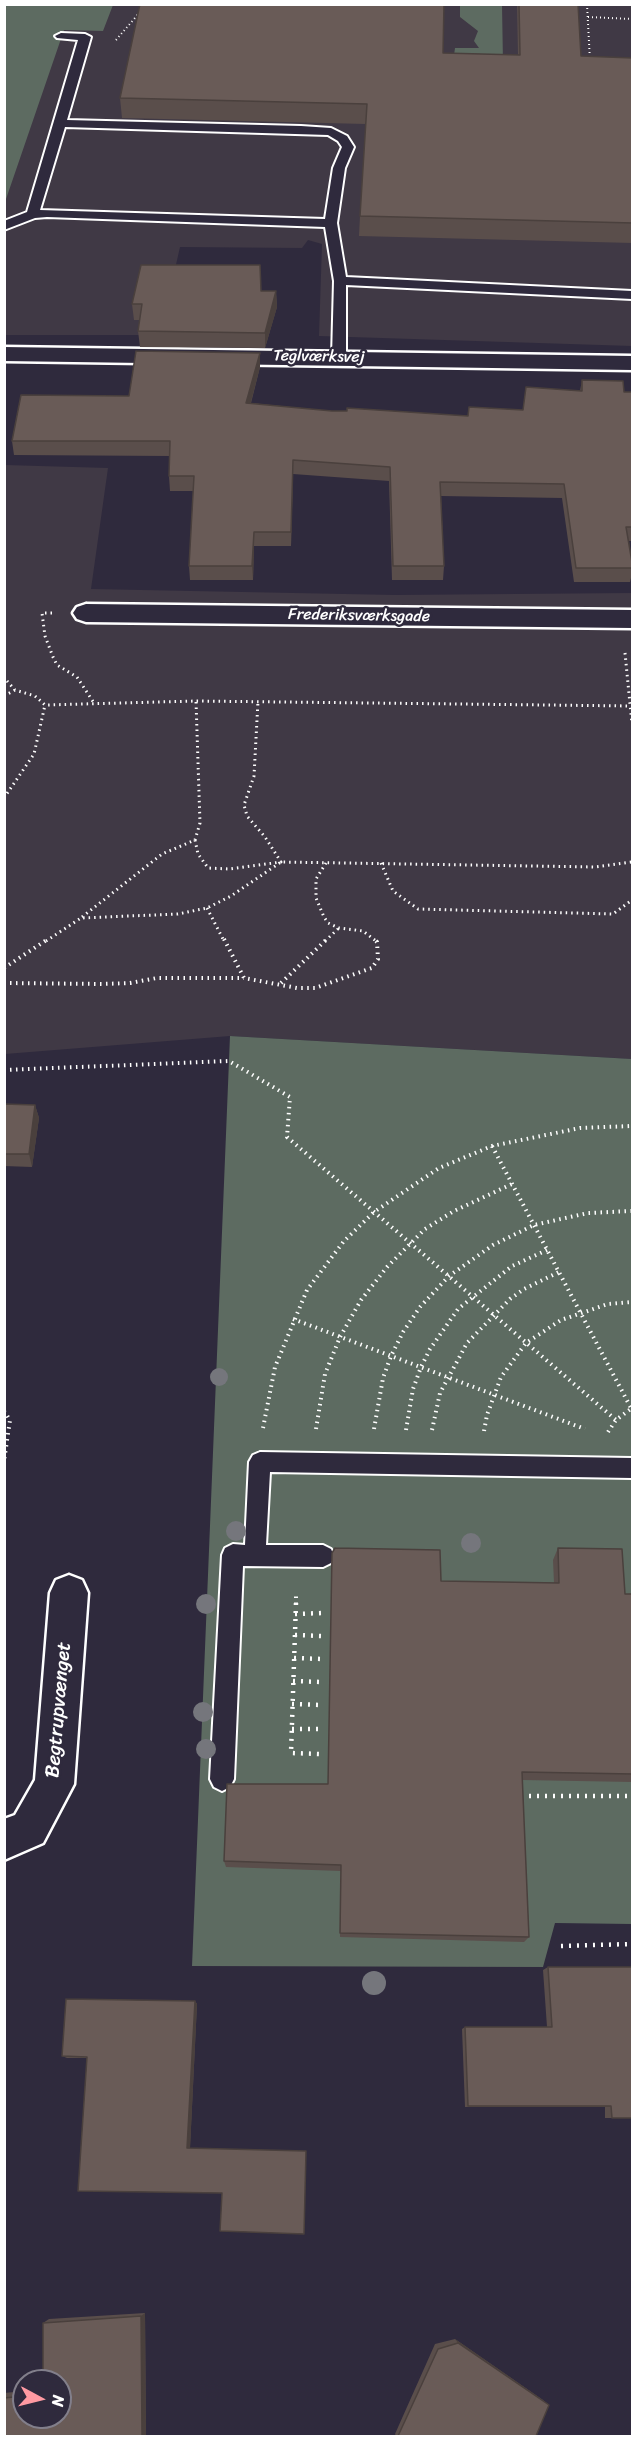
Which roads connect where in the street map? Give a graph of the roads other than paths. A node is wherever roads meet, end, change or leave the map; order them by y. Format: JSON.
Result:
{"nodes":[{"id":1,"x":61,"y":36,"type":"dead end"},
{"id":2,"x":62,"y":123,"type":"junction"},
{"id":3,"x":33,"y":214,"type":"junction"},
{"id":4,"x":332,"y":224,"type":"junction"},
{"id":5,"x":4,"y":226,"type":"edge"},
{"id":6,"x":340,"y":281,"type":"junction"},
{"id":7,"x":633,"y":295,"type":"edge"},
{"id":8,"x":4,"y":354,"type":"edge"},
{"id":9,"x":339,"y":357,"type":"junction"},
{"id":10,"x":633,"y":363,"type":"edge"},
{"id":11,"x":86,"y":613,"type":"road end"},
{"id":12,"x":627,"y":619,"type":"edge"},
{"id":13,"x":633,"y":1467,"type":"edge"},
{"id":14,"x":255,"y":1555,"type":"junction"},
{"id":15,"x":323,"y":1557,"type":"dead end"},
{"id":16,"x":69,"y":1593,"type":"dead end"},
{"id":17,"x":222,"y":1779,"type":"dead end"},
{"id":18,"x":4,"y":1840,"type":"edge"}],
"edges":[{"from":1,"to":2,"type":"lane"},
{"from":2,"to":3,"type":"lane"},
{"from":2,"to":4,"type":"lane"},
{"from":3,"to":4,"type":"lane"},
{"from":3,"to":5,"type":"lane"},
{"from":4,"to":6,"type":"lane"},
{"from":6,"to":7,"type":"lane"},
{"from":6,"to":9,"type":"lane"},
{"from":8,"to":9,"type":"street","name":"Teglværksvej"},
{"from":9,"to":10,"type":"street","name":"Teglværksvej"},
{"from":11,"to":12,"type":"street","name":"Frederiksværksgade"},
{"from":13,"to":14,"type":"lane"},
{"from":14,"to":15,"type":"lane"},
{"from":14,"to":17,"type":"lane"},
{"from":16,"to":18,"type":"street","name":"Begtrupvænget"}]}
